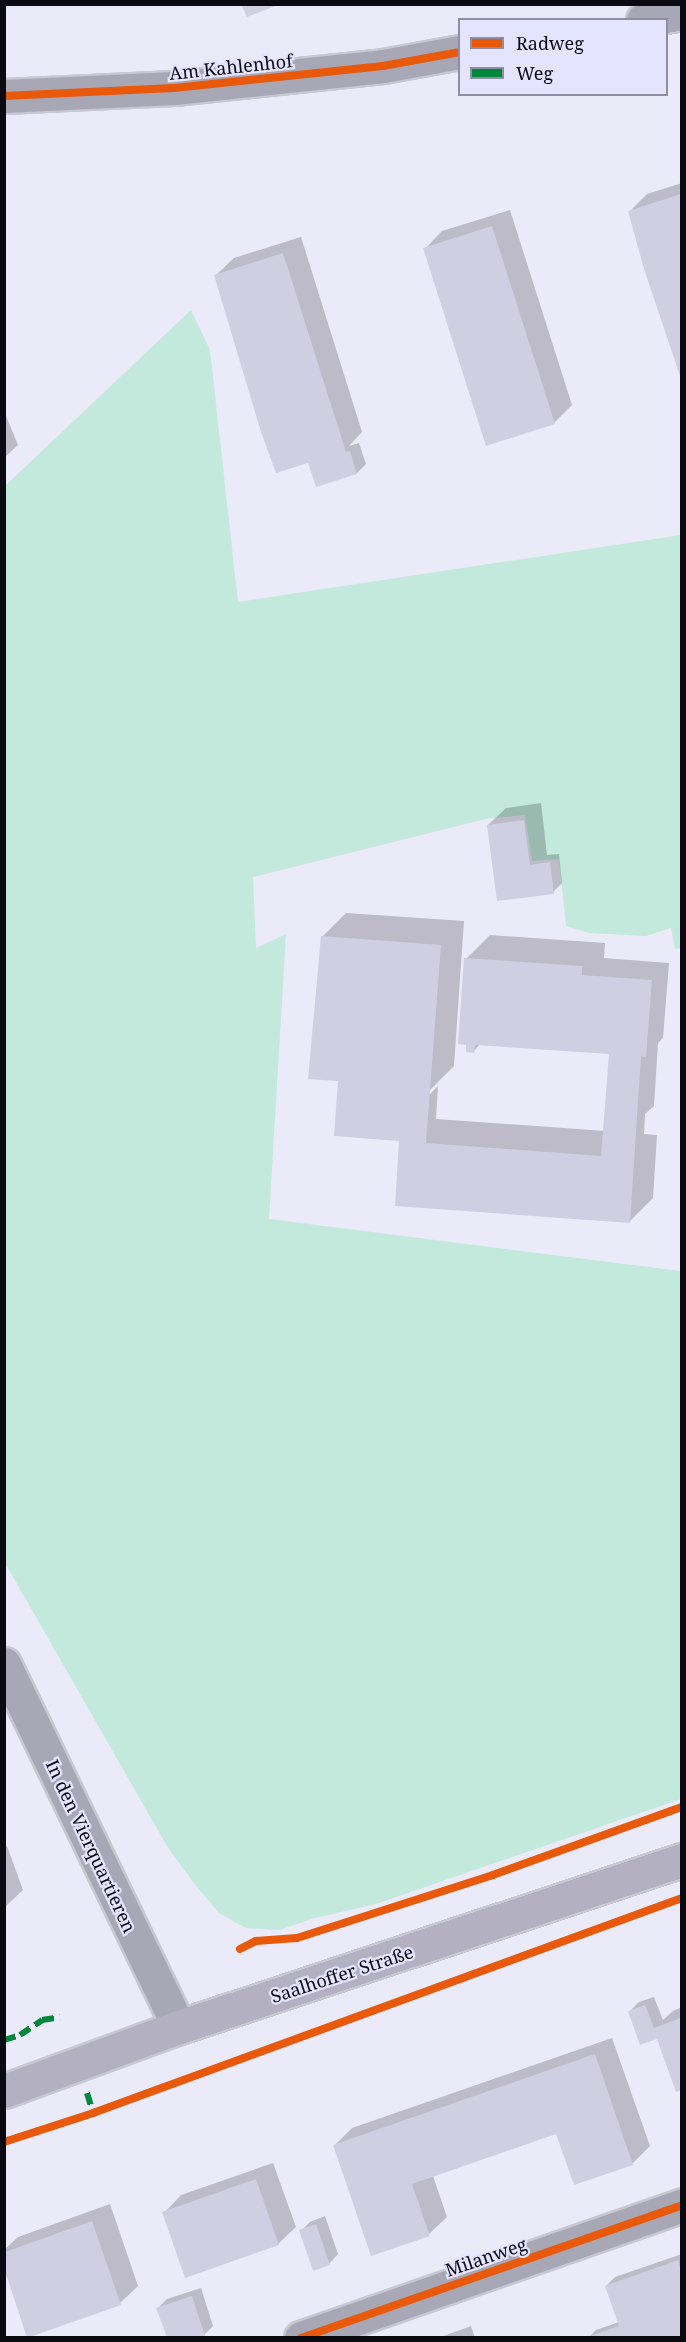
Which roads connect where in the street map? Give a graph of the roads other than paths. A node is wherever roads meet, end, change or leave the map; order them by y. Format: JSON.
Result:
{"nodes":[{"id":1,"x":681,"y":13,"type":"edge"},
{"id":2,"x":654,"y":18,"type":"edge"},
{"id":3,"x":458,"y":52,"type":"edge"},
{"id":4,"x":4,"y":96,"type":"edge"},
{"id":5,"x":4,"y":1664,"type":"edge"},
{"id":6,"x":681,"y":1860,"type":"edge"},
{"id":7,"x":179,"y":2027,"type":"junction"},
{"id":8,"x":4,"y":2091,"type":"edge"},
{"id":9,"x":681,"y":2205,"type":"edge"},
{"id":10,"x":301,"y":2337,"type":"edge"}],
"edges":[{"from":1,"to":2,"type":"street"},
{"from":3,"to":4,"type":"street","name":"Am Kahlenhof"},
{"from":5,"to":7,"type":"street","name":"In den Vierquartieren"},
{"from":6,"to":7,"type":"main road","name":"Saalhoffer Straße"},
{"from":7,"to":8,"type":"main road","name":"Saalhoffer Straße"},
{"from":9,"to":10,"type":"street","name":"Milanweg"}]}
